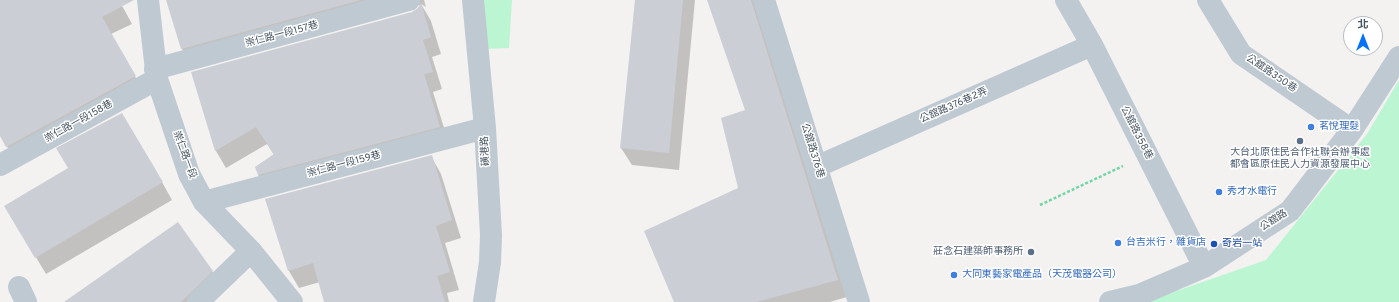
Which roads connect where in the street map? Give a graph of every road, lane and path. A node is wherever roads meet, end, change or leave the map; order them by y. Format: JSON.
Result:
{"nodes":[{"id":1,"x":148,"y":0,"type":"edge"},
{"id":2,"x":409,"y":0,"type":"edge"},
{"id":3,"x":473,"y":0,"type":"edge"},
{"id":4,"x":764,"y":0,"type":"edge"},
{"id":5,"x":1066,"y":0,"type":"edge"},
{"id":6,"x":1208,"y":0,"type":"edge"},
{"id":7,"x":1092,"y":45,"type":"junction"},
{"id":8,"x":1399,"y":57,"type":"edge"},
{"id":9,"x":156,"y":74,"type":"junction"},
{"id":10,"x":484,"y":128,"type":"junction"},
{"id":11,"x":1352,"y":130,"type":"junction"},
{"id":12,"x":1147,"y":154,"type":"junction"},
{"id":13,"x":0,"y":165,"type":"edge"},
{"id":14,"x":816,"y":167,"type":"junction"},
{"id":15,"x":204,"y":202,"type":"junction"},
{"id":16,"x":1040,"y":205,"type":"dead end"},
{"id":17,"x":251,"y":251,"type":"junction"},
{"id":18,"x":1204,"y":267,"type":"junction"},
{"id":19,"x":198,"y":302,"type":"edge"},
{"id":20,"x":292,"y":302,"type":"edge"},
{"id":21,"x":484,"y":302,"type":"edge"},
{"id":22,"x":859,"y":302,"type":"edge"},
{"id":23,"x":1110,"y":302,"type":"edge"}],
"edges":[{"from":1,"to":9,"type":"street","name":"崇仁路一段"},
{"from":2,"to":9,"type":"street","name":"崇仁路一段157巷"},
{"from":3,"to":10,"type":"street","name":"磺港路"},
{"from":4,"to":14,"type":"street","name":"公舘路376巷"},
{"from":5,"to":7,"type":"street","name":"公舘路358巷"},
{"from":6,"to":11,"type":"street","name":"公舘路350巷"},
{"from":7,"to":12,"type":"street","name":"公舘路358巷"},
{"from":7,"to":14,"type":"street","name":"公舘路376巷2弄"},
{"from":8,"to":11,"type":"street","name":"公舘路"},
{"from":9,"to":13,"type":"street","name":"崇仁路一段158巷"},
{"from":9,"to":15,"type":"street","name":"崇仁路一段"},
{"from":10,"to":15,"type":"street","name":"崇仁路一段159巷"},
{"from":10,"to":21,"type":"street","name":"磺港路"},
{"from":11,"to":18,"type":"street","name":"公舘路"},
{"from":12,"to":16,"type":"path"},
{"from":12,"to":18,"type":"street","name":"公舘路358巷"},
{"from":14,"to":22,"type":"street","name":"公舘路376巷"},
{"from":15,"to":17,"type":"street","name":"崇仁路一段"},
{"from":17,"to":19,"type":"street"},
{"from":17,"to":20,"type":"street","name":"崇仁路一段"},
{"from":18,"to":23,"type":"street","name":"公舘路"}]}
